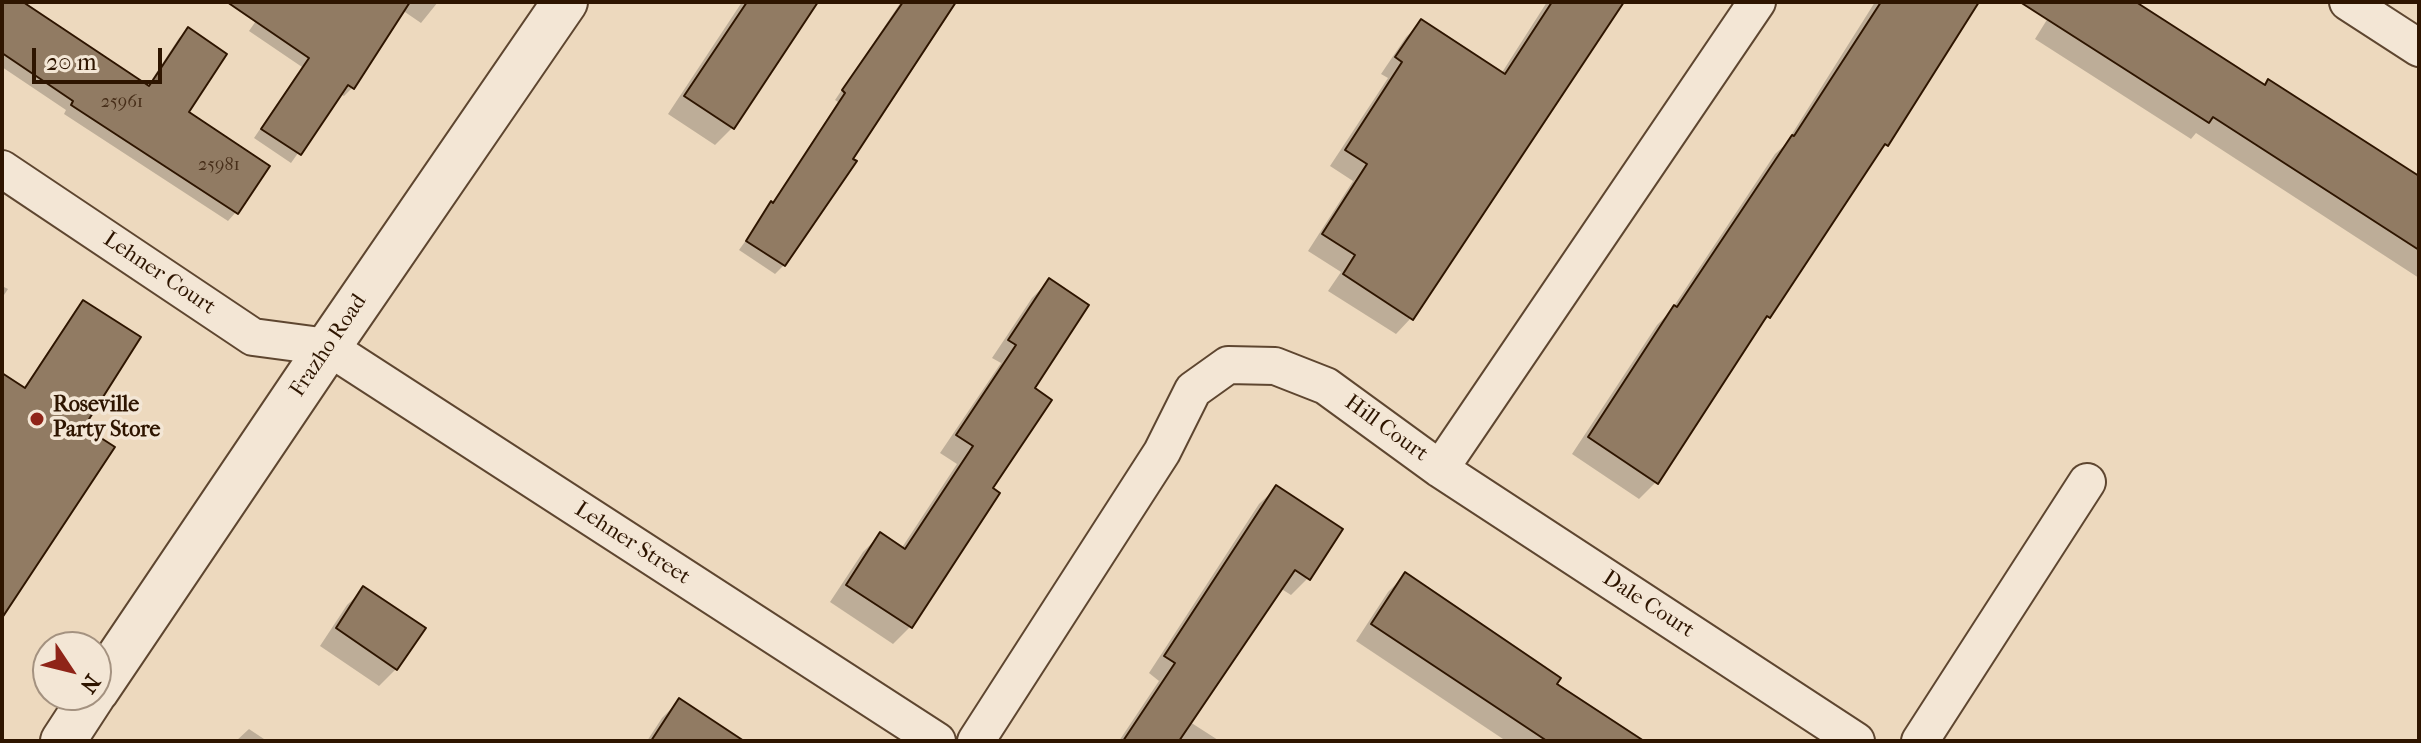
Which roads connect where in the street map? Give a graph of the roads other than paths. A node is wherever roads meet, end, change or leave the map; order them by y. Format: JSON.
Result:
{"nodes":[{"id":1,"x":565,"y":2,"type":"edge"},
{"id":2,"x":1757,"y":2,"type":"edge"},
{"id":3,"x":2348,"y":2,"type":"edge"},
{"id":4,"x":2419,"y":48,"type":"edge"},
{"id":5,"x":2,"y":169,"type":"edge"},
{"id":6,"x":328,"y":347,"type":"junction"},
{"id":7,"x":1440,"y":469,"type":"junction"},
{"id":8,"x":2087,"y":482,"type":"dead end"},
{"id":9,"x":112,"y":668,"type":"edge"},
{"id":10,"x":83,"y":711,"type":"edge"},
{"id":11,"x":63,"y":741,"type":"edge"},
{"id":12,"x":937,"y":741,"type":"edge"},
{"id":13,"x":976,"y":741,"type":"edge"},
{"id":14,"x":1856,"y":741,"type":"edge"},
{"id":15,"x":1920,"y":741,"type":"edge"}],
"edges":[{"from":1,"to":6,"type":"street","name":"Frazho Road"},
{"from":2,"to":7,"type":"street","name":"Hill Court"},
{"from":3,"to":4,"type":"street"},
{"from":5,"to":6,"type":"street","name":"Lehner Court"},
{"from":6,"to":9,"type":"street","name":"Frazho Road"},
{"from":6,"to":12,"type":"street","name":"Lehner Street"},
{"from":7,"to":13,"type":"street","name":"Hill Court"},
{"from":7,"to":14,"type":"street","name":"Dale Court"},
{"from":8,"to":15,"type":"street"},
{"from":10,"to":11,"type":"street","name":"Frazho Road"}]}
